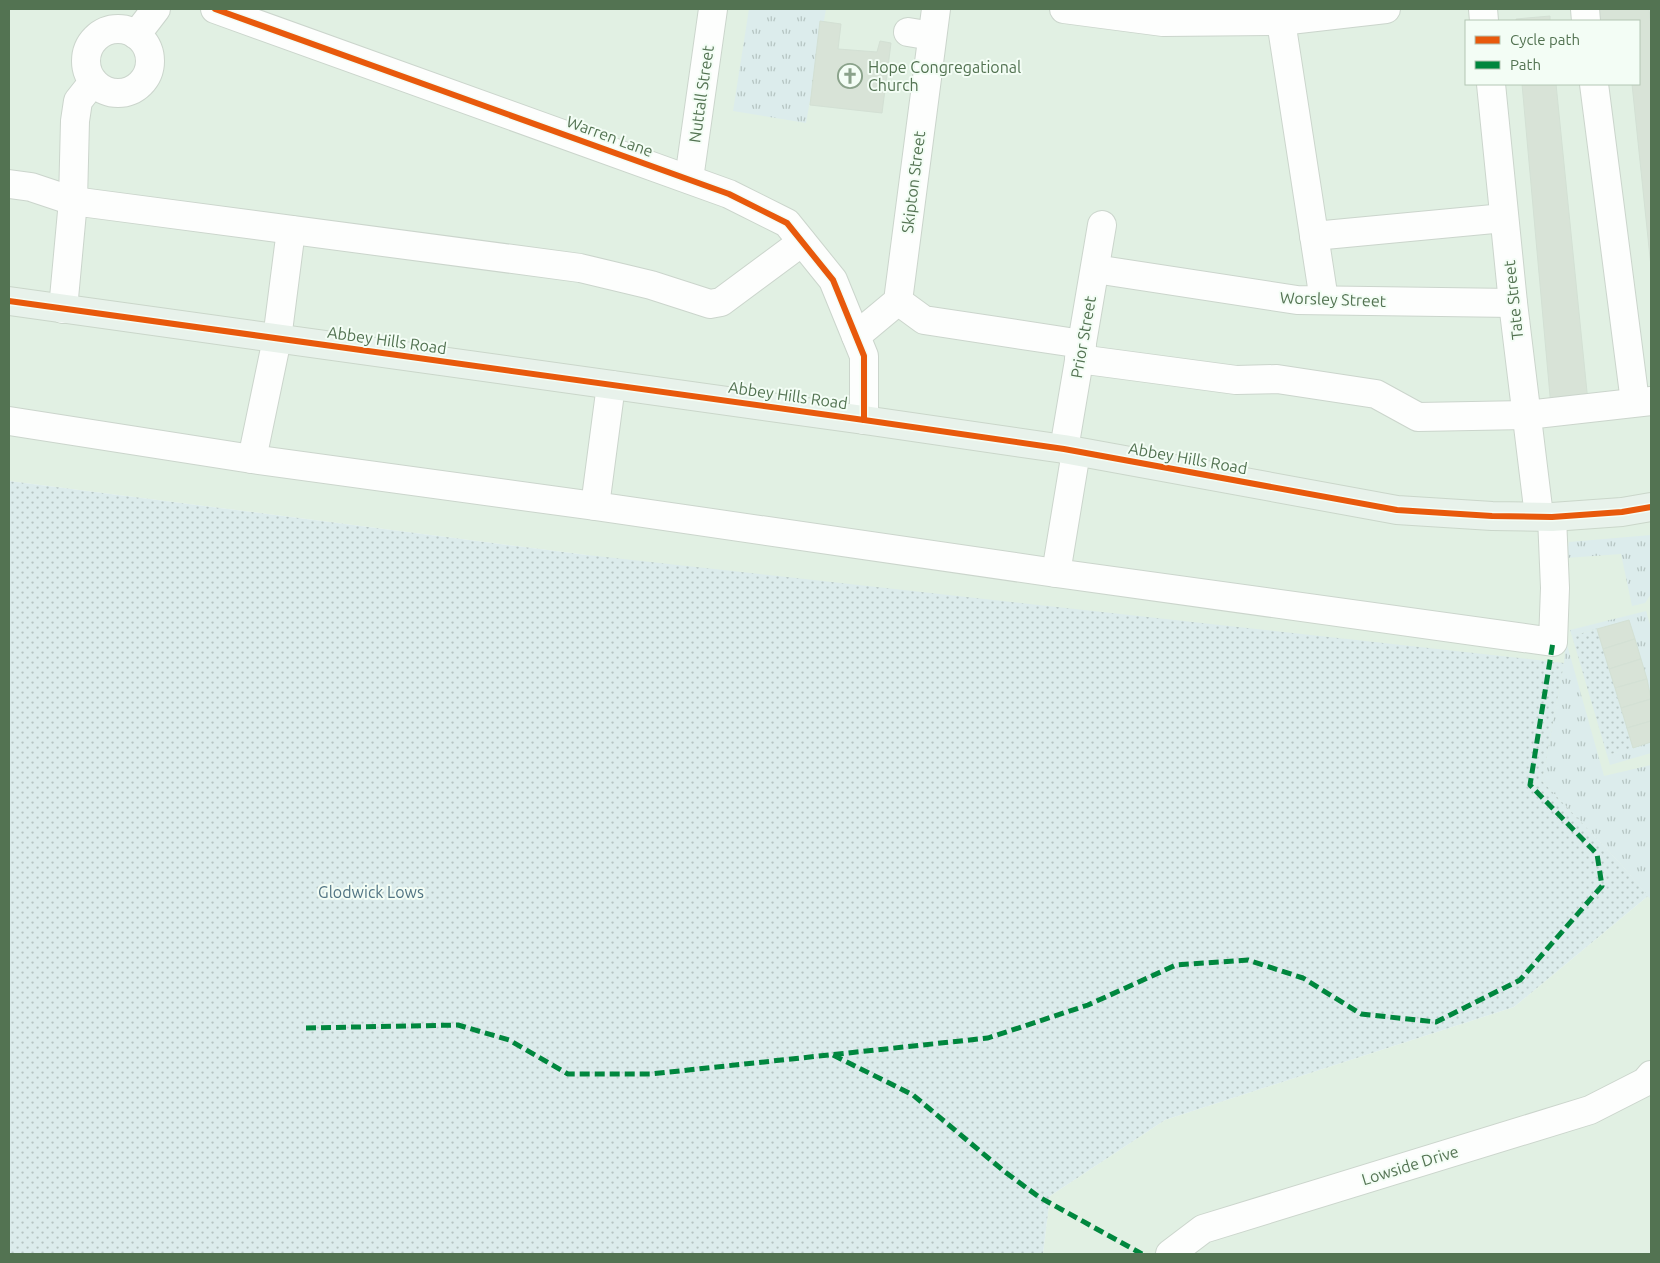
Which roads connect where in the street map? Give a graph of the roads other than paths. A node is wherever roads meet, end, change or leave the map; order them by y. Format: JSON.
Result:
{"nodes":[{"id":1,"x":156,"y":9,"type":"edge"},
{"id":2,"x":215,"y":9,"type":"edge"},
{"id":3,"x":713,"y":9,"type":"edge"},
{"id":4,"x":936,"y":9,"type":"edge"},
{"id":5,"x":1064,"y":9,"type":"edge"},
{"id":6,"x":1386,"y":9,"type":"edge"},
{"id":7,"x":1163,"y":15,"type":"edge"},
{"id":8,"x":1281,"y":21,"type":"junction"},
{"id":9,"x":136,"y":35,"type":"junction"},
{"id":10,"x":93,"y":82,"type":"junction"},
{"id":11,"x":1491,"y":85,"type":"edge"},
{"id":12,"x":1594,"y":85,"type":"edge"},
{"id":13,"x":690,"y":180,"type":"junction"},
{"id":14,"x":9,"y":184,"type":"edge"},
{"id":15,"x":73,"y":200,"type":"junction"},
{"id":16,"x":1504,"y":218,"type":"junction"},
{"id":17,"x":1102,"y":225,"type":"dead end"},
{"id":18,"x":291,"y":230,"type":"junction"},
{"id":19,"x":1314,"y":236,"type":"junction"},
{"id":20,"x":802,"y":242,"type":"junction"},
{"id":21,"x":1095,"y":269,"type":"junction"},
{"id":22,"x":1324,"y":300,"type":"junction"},
{"id":23,"x":9,"y":301,"type":"edge"},
{"id":24,"x":898,"y":301,"type":"junction"},
{"id":25,"x":1513,"y":303,"type":"junction"},
{"id":26,"x":63,"y":309,"type":"junction"},
{"id":27,"x":856,"y":336,"type":"junction"},
{"id":28,"x":278,"y":339,"type":"junction"},
{"id":29,"x":1081,"y":352,"type":"junction"},
{"id":30,"x":611,"y":385,"type":"junction"},
{"id":31,"x":1643,"y":401,"type":"edge"},
{"id":32,"x":1527,"y":415,"type":"junction"},
{"id":33,"x":864,"y":420,"type":"junction"},
{"id":34,"x":9,"y":421,"type":"edge"},
{"id":35,"x":1070,"y":450,"type":"junction"},
{"id":36,"x":252,"y":459,"type":"junction"},
{"id":37,"x":595,"y":506,"type":"junction"},
{"id":38,"x":1651,"y":507,"type":"edge"},
{"id":39,"x":1546,"y":517,"type":"junction"},
{"id":40,"x":1056,"y":573,"type":"junction"},
{"id":41,"x":1651,"y":1075,"type":"edge"},
{"id":42,"x":1170,"y":1254,"type":"edge"}],
"edges":[{"from":1,"to":9,"type":"street"},
{"from":2,"to":13,"type":"street","name":"Warren Lane"},
{"from":3,"to":13,"type":"street","name":"Nuttall Street"},
{"from":4,"to":24,"type":"street","name":"Skipton Street"},
{"from":5,"to":7,"type":"street"},
{"from":6,"to":8,"type":"street"},
{"from":7,"to":8,"type":"street"},
{"from":8,"to":19,"type":"street"},
{"from":9,"to":10,"type":"street"},
{"from":9,"to":10,"type":"street"},
{"from":10,"to":15,"type":"street"},
{"from":11,"to":16,"type":"street","name":"Tate Street"},
{"from":12,"to":31,"type":"street"},
{"from":13,"to":20,"type":"street","name":"Warren Lane"},
{"from":14,"to":15,"type":"street"},
{"from":15,"to":18,"type":"street"},
{"from":15,"to":26,"type":"street"},
{"from":16,"to":19,"type":"street"},
{"from":16,"to":25,"type":"street","name":"Tate Street"},
{"from":17,"to":21,"type":"street","name":"Prior Street"},
{"from":18,"to":20,"type":"street"},
{"from":18,"to":28,"type":"street"},
{"from":19,"to":22,"type":"street"},
{"from":20,"to":27,"type":"street","name":"Warren Lane"},
{"from":21,"to":22,"type":"street","name":"Worsley Street"},
{"from":21,"to":29,"type":"street","name":"Prior Street"},
{"from":22,"to":25,"type":"street","name":"Worsley Street"},
{"from":23,"to":26,"type":"main road","name":"Abbey Hills Road"},
{"from":24,"to":27,"type":"street"},
{"from":24,"to":29,"type":"street"},
{"from":25,"to":32,"type":"street","name":"Tate Street"},
{"from":26,"to":28,"type":"main road","name":"Abbey Hills Road"},
{"from":27,"to":33,"type":"street","name":"Warren Lane"},
{"from":28,"to":30,"type":"main road","name":"Abbey Hills Road"},
{"from":28,"to":36,"type":"street"},
{"from":29,"to":32,"type":"street"},
{"from":29,"to":35,"type":"street","name":"Prior Street"},
{"from":30,"to":33,"type":"main road","name":"Abbey Hills Road"},
{"from":30,"to":37,"type":"street"},
{"from":31,"to":32,"type":"street"},
{"from":32,"to":39,"type":"street","name":"Tate Street"},
{"from":33,"to":35,"type":"main road","name":"Abbey Hills Road"},
{"from":34,"to":36,"type":"street"},
{"from":35,"to":39,"type":"main road","name":"Abbey Hills Road"},
{"from":35,"to":40,"type":"street","name":"Prior Street"},
{"from":36,"to":37,"type":"street"},
{"from":37,"to":40,"type":"street"},
{"from":38,"to":39,"type":"main road","name":"Abbey Hills Road"},
{"from":39,"to":40,"type":"street","name":"Tate Street"},
{"from":41,"to":42,"type":"street","name":"Lowside Drive"}]}
